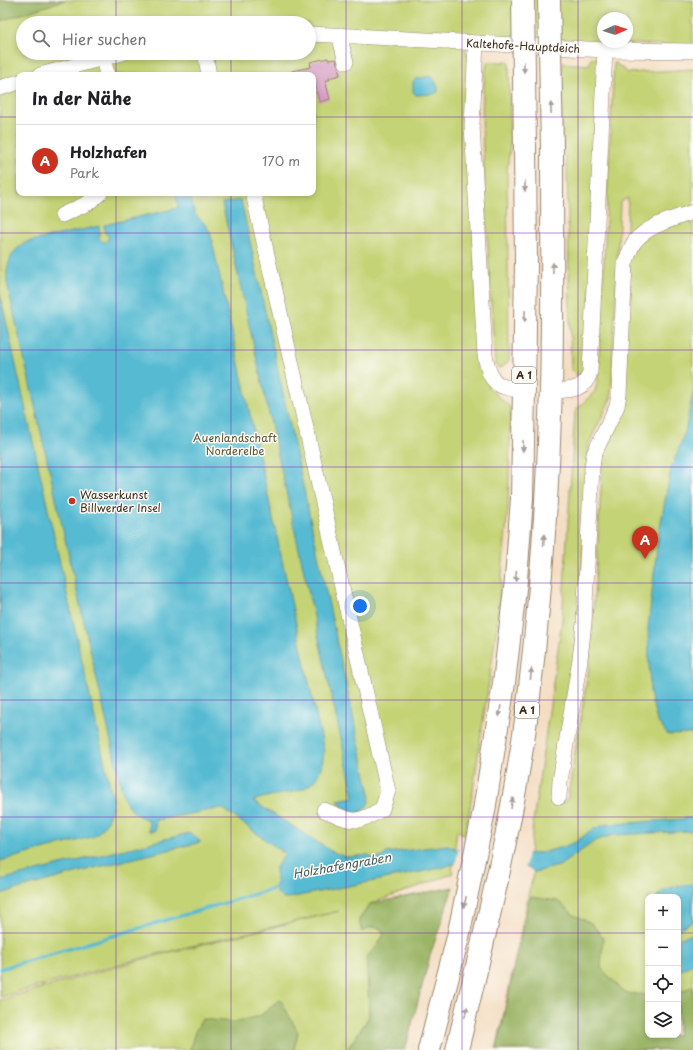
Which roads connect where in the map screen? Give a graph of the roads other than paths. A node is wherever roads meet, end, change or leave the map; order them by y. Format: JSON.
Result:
{"nodes":[{"id":1,"x":523,"y":0,"type":"edge"},
{"id":2,"x":549,"y":0,"type":"edge"},
{"id":3,"x":316,"y":34,"type":"edge"},
{"id":4,"x":347,"y":35,"type":"junction"},
{"id":5,"x":476,"y":43,"type":"junction"},
{"id":6,"x":605,"y":50,"type":"junction"},
{"id":7,"x":693,"y":51,"type":"edge"},
{"id":8,"x":92,"y":60,"type":"edge"},
{"id":9,"x":104,"y":60,"type":"edge"},
{"id":10,"x":206,"y":60,"type":"edge"},
{"id":11,"x":346,"y":62,"type":"dead end"},
{"id":12,"x":50,"y":72,"type":"edge"},
{"id":13,"x":106,"y":72,"type":"edge"},
{"id":14,"x":208,"y":72,"type":"edge"},
{"id":15,"x":16,"y":83,"type":"edge"},
{"id":16,"x":0,"y":88,"type":"edge"},
{"id":17,"x":96,"y":196,"type":"edge"},
{"id":18,"x":254,"y":196,"type":"edge"},
{"id":19,"x":693,"y":212,"type":"edge"},
{"id":20,"x":62,"y":215,"type":"dead end"},
{"id":21,"x":524,"y":390,"type":"junction"},
{"id":22,"x":551,"y":391,"type":"junction"},
{"id":23,"x":559,"y":797,"type":"dead end"},
{"id":24,"x":324,"y":810,"type":"dead end"},
{"id":25,"x":429,"y":1050,"type":"edge"},
{"id":26,"x":457,"y":1050,"type":"edge"}],
"edges":[{"from":1,"to":21,"type":"highway","number":"A 1","one_way":true,"bridge":true},
{"from":22,"to":2,"type":"highway","number":"A 1","one_way":true,"bridge":true},
{"from":3,"to":4,"type":"lane","name":"Kaltehofe-Hauptdeich"},
{"from":4,"to":5,"type":"lane","name":"Kaltehofe-Hauptdeich"},
{"from":4,"to":11,"type":"lane"},
{"from":5,"to":6,"type":"lane","name":"Kaltehofe-Hauptdeich"},
{"from":5,"to":21,"type":"lane"},
{"from":6,"to":7,"type":"lane","name":"Kaltehofe-Hauptdeich"},
{"from":6,"to":22,"type":"lane"},
{"from":8,"to":12,"type":"lane"},
{"from":9,"to":13,"type":"lane"},
{"from":10,"to":14,"type":"lane"},
{"from":15,"to":16,"type":"lane"},
{"from":17,"to":20,"type":"lane"},
{"from":18,"to":24,"type":"lane"},
{"from":19,"to":23,"type":"lane"},
{"from":21,"to":25,"type":"highway","number":"A 1","one_way":true},
{"from":26,"to":22,"type":"highway","number":"A 1","one_way":true}]}
